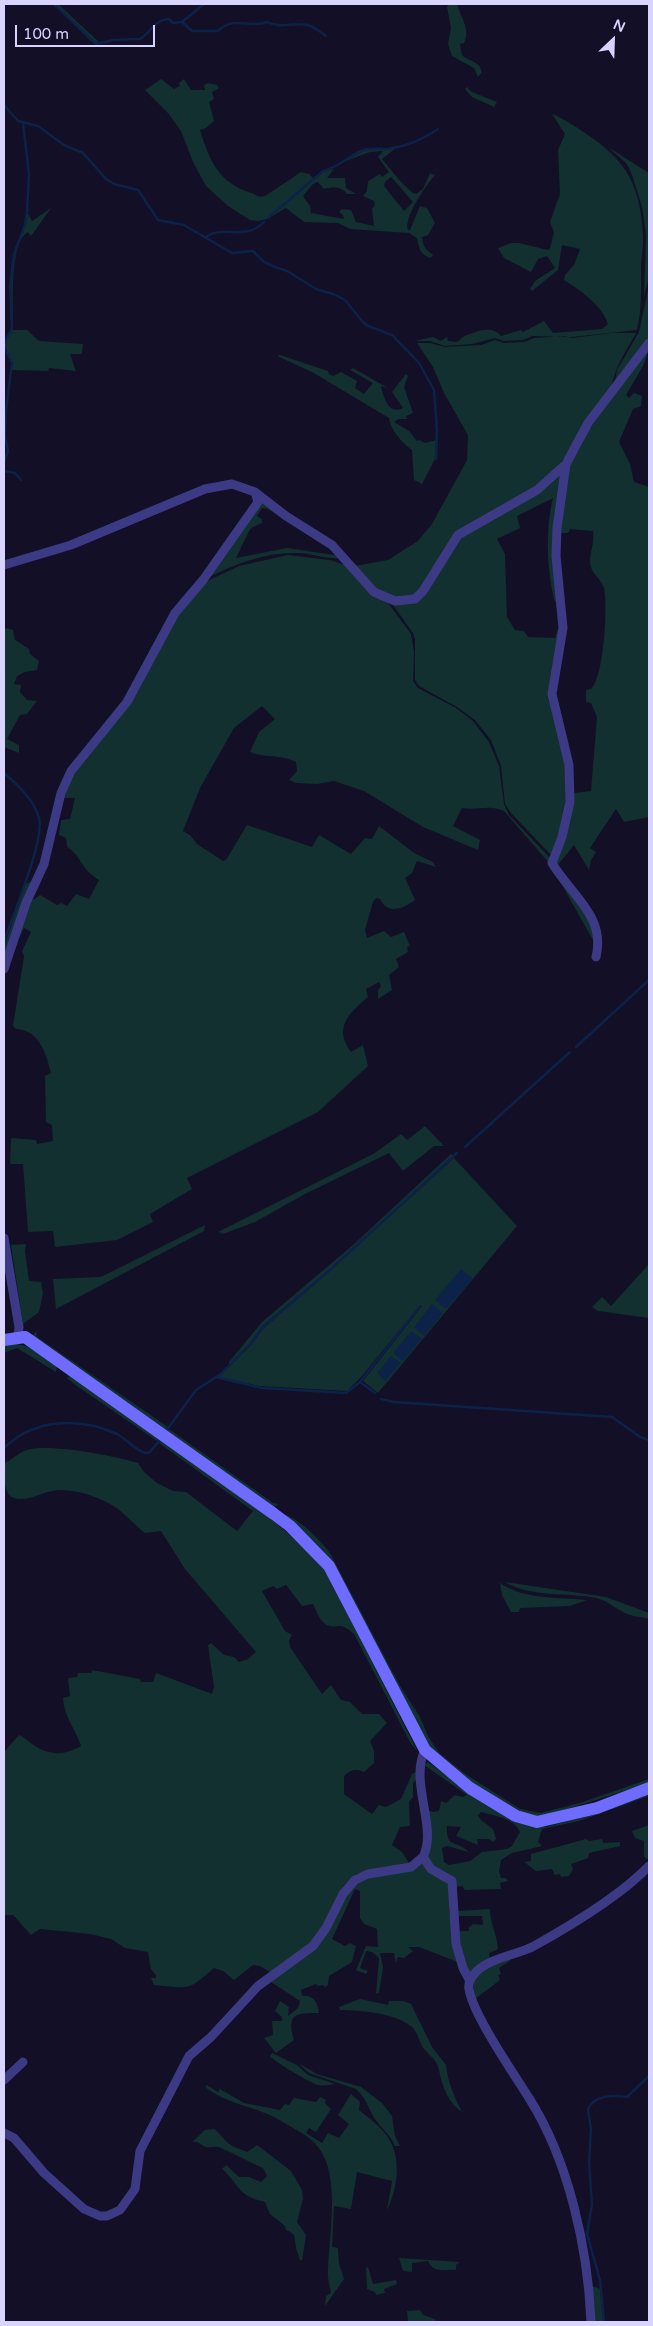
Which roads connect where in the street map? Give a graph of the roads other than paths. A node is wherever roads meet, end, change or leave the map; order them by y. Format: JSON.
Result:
{"nodes":[{"id":1,"x":649,"y":343,"type":"edge"},
{"id":2,"x":566,"y":464,"type":"junction"},
{"id":3,"x":255,"y":492,"type":"junction"},
{"id":4,"x":4,"y":565,"type":"edge"},
{"id":5,"x":596,"y":957,"type":"dead end"},
{"id":6,"x":4,"y":969,"type":"edge"},
{"id":7,"x":4,"y":1238,"type":"edge"},
{"id":8,"x":18,"y":1337,"type":"junction"},
{"id":9,"x":4,"y":1340,"type":"edge"},
{"id":10,"x":425,"y":1750,"type":"junction"},
{"id":11,"x":649,"y":1788,"type":"edge"},
{"id":12,"x":423,"y":1857,"type":"junction"},
{"id":13,"x":649,"y":1866,"type":"edge"},
{"id":14,"x":470,"y":1981,"type":"junction"},
{"id":15,"x":23,"y":2062,"type":"dead end"},
{"id":16,"x":4,"y":2080,"type":"edge"},
{"id":17,"x":4,"y":2133,"type":"edge"},
{"id":18,"x":592,"y":2322,"type":"edge"}],
"edges":[{"from":1,"to":2,"type":"street"},
{"from":2,"to":3,"type":"street"},
{"from":2,"to":5,"type":"street"},
{"from":3,"to":4,"type":"street"},
{"from":3,"to":6,"type":"street"},
{"from":7,"to":8,"type":"street"},
{"from":8,"to":9,"type":"main road"},
{"from":8,"to":10,"type":"main road"},
{"from":10,"to":11,"type":"main road"},
{"from":10,"to":12,"type":"street"},
{"from":12,"to":14,"type":"street"},
{"from":12,"to":17,"type":"street"},
{"from":13,"to":14,"type":"street"},
{"from":14,"to":18,"type":"street"},
{"from":15,"to":16,"type":"street"}]}
